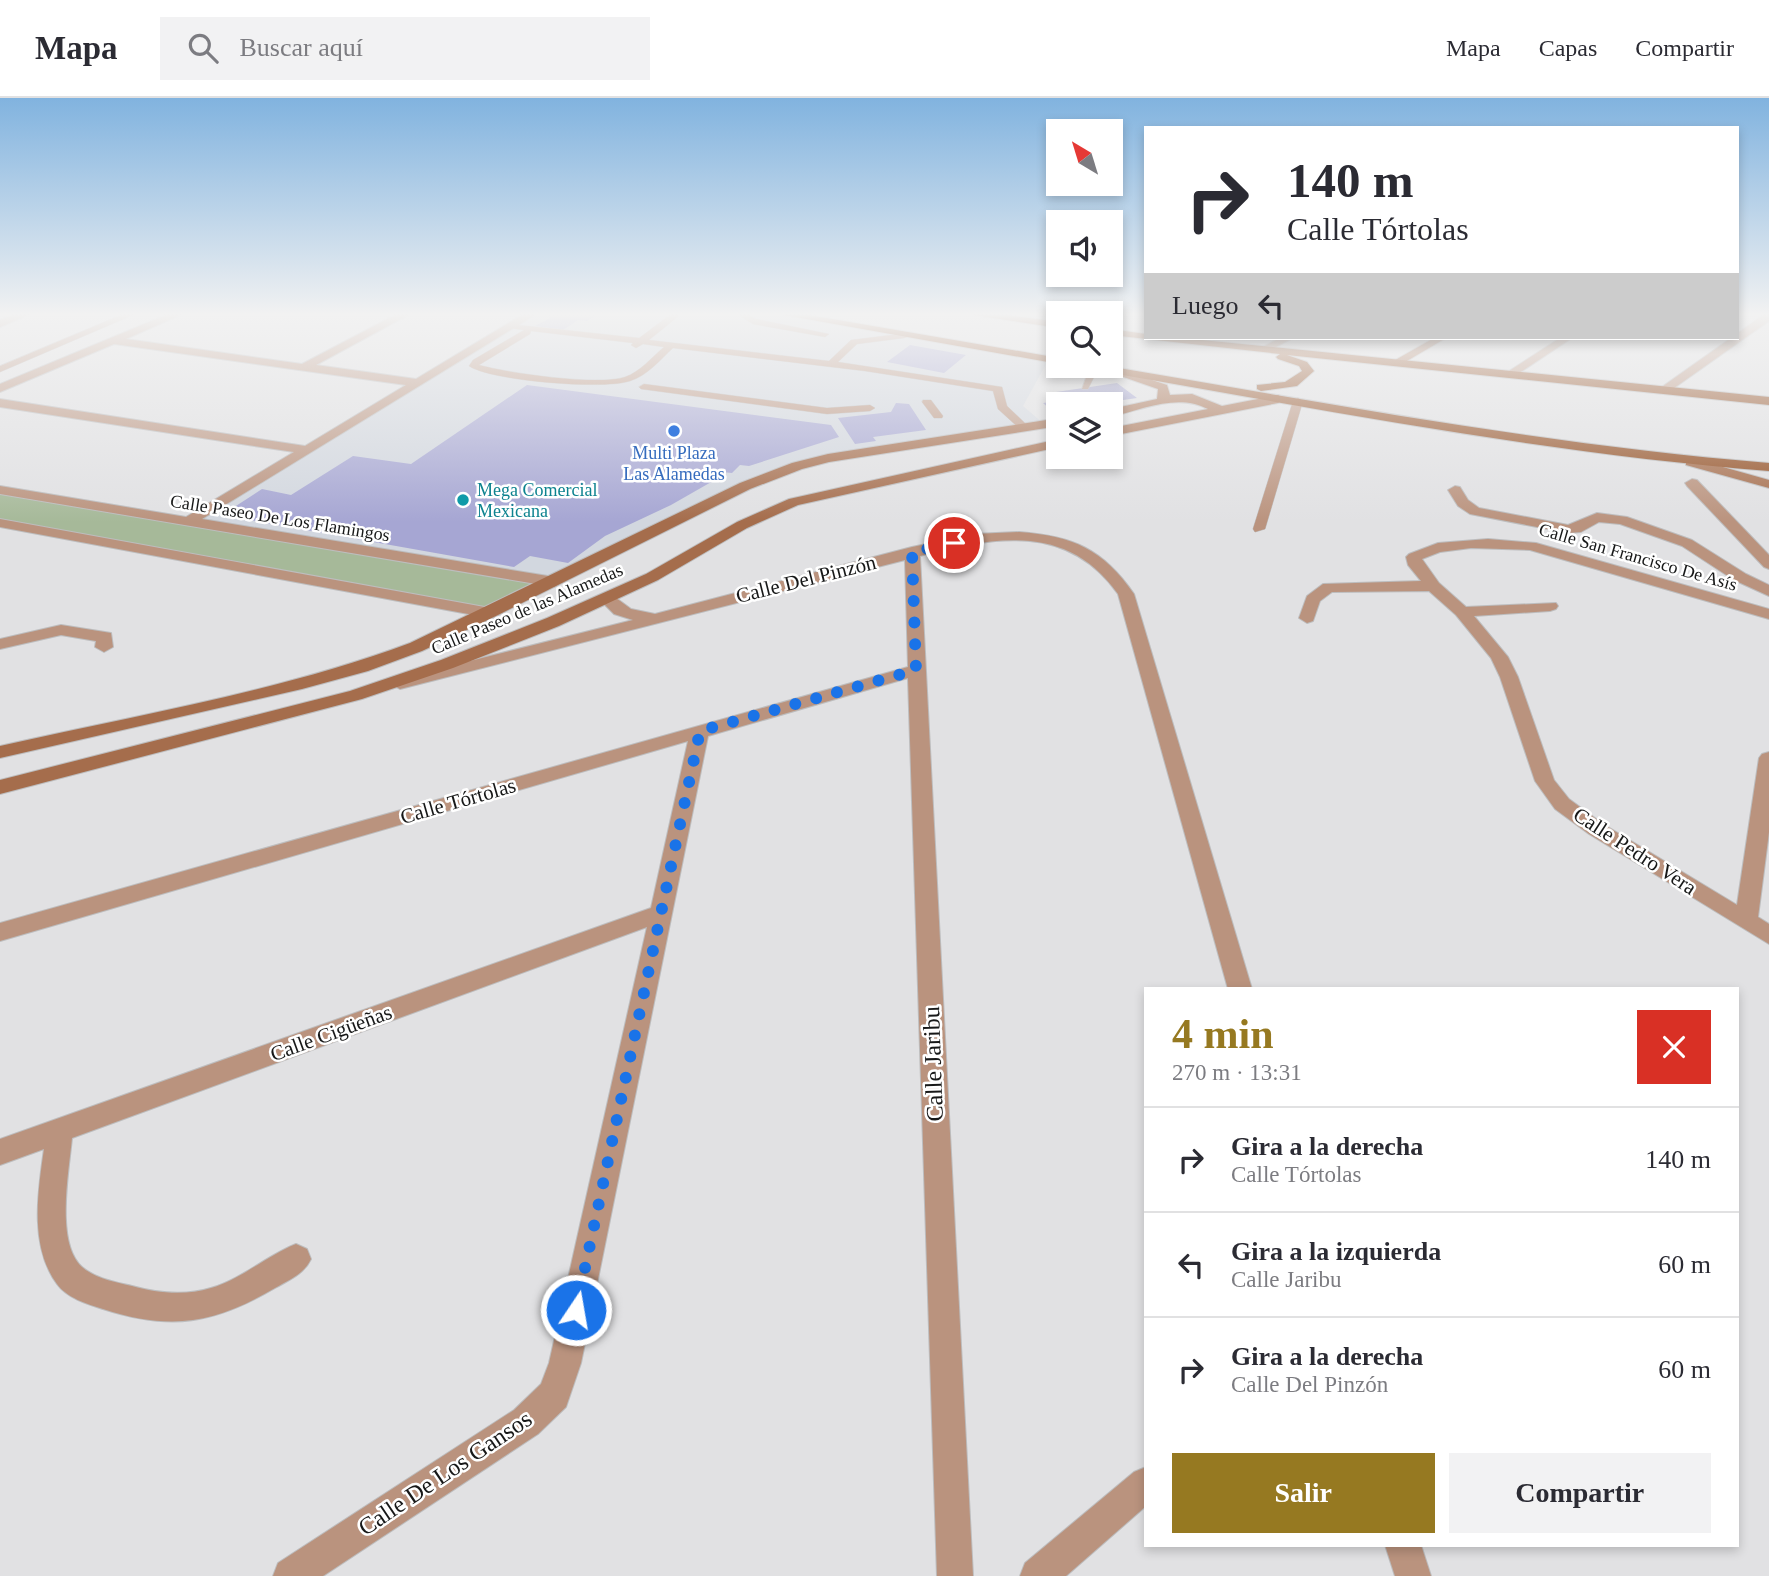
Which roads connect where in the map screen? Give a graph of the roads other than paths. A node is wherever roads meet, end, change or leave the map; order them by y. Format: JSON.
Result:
{"nodes":[{"id":1,"x":417,"y":384,"type":"edge"},
{"id":2,"x":962,"y":384,"type":"edge"},
{"id":3,"x":1087,"y":384,"type":"edge"},
{"id":4,"x":1154,"y":384,"type":"edge"},
{"id":5,"x":1193,"y":384,"type":"edge"},
{"id":6,"x":1238,"y":384,"type":"edge"},
{"id":7,"x":1292,"y":384,"type":"edge"},
{"id":8,"x":1596,"y":384,"type":"edge"},
{"id":9,"x":1674,"y":384,"type":"edge"},
{"id":10,"x":644,"y":387,"type":"dead end"},
{"id":11,"x":1086,"y":387,"type":"dead end"},
{"id":12,"x":1664,"y":391,"type":"junction"},
{"id":13,"x":1278,"y":399,"type":"junction"},
{"id":14,"x":926,"y":401,"type":"dead end"},
{"id":15,"x":1162,"y":401,"type":"junction"},
{"id":16,"x":1298,"y":401,"type":"junction"},
{"id":17,"x":1769,"y":401,"type":"edge"},
{"id":18,"x":0,"y":403,"type":"edge"},
{"id":19,"x":1123,"y":407,"type":"edge"},
{"id":20,"x":870,"y":408,"type":"dead end"},
{"id":21,"x":1219,"y":410,"type":"junction"},
{"id":22,"x":938,"y":416,"type":"dead end"},
{"id":23,"x":1046,"y":424,"type":"edge"},
{"id":24,"x":1031,"y":426,"type":"junction"},
{"id":25,"x":1123,"y":430,"type":"edge"},
{"id":26,"x":987,"y":433,"type":"junction"},
{"id":27,"x":1046,"y":446,"type":"edge"},
{"id":28,"x":308,"y":450,"type":"junction"},
{"id":29,"x":1003,"y":455,"type":"junction"},
{"id":30,"x":1691,"y":462,"type":"junction"},
{"id":31,"x":1769,"y":467,"type":"edge"},
{"id":32,"x":1692,"y":484,"type":"dead end"},
{"id":33,"x":1769,"y":484,"type":"edge"},
{"id":34,"x":0,"y":490,"type":"edge"},
{"id":35,"x":1455,"y":490,"type":"dead end"},
{"id":36,"x":187,"y":522,"type":"junction"},
{"id":37,"x":0,"y":523,"type":"edge"},
{"id":38,"x":1259,"y":529,"type":"dead end"},
{"id":39,"x":912,"y":552,"type":"junction"},
{"id":40,"x":1414,"y":557,"type":"joint"},
{"id":41,"x":1769,"y":564,"type":"edge"},
{"id":42,"x":554,"y":582,"type":"junction"},
{"id":43,"x":1433,"y":586,"type":"junction"},
{"id":44,"x":1769,"y":591,"type":"edge"},
{"id":45,"x":606,"y":598,"type":"junction"},
{"id":46,"x":1550,"y":606,"type":"dead end"},
{"id":47,"x":1462,"y":612,"type":"junction"},
{"id":48,"x":490,"y":613,"type":"junction"},
{"id":49,"x":671,"y":613,"type":"junction"},
{"id":50,"x":1769,"y":614,"type":"edge"},
{"id":51,"x":1307,"y":618,"type":"dead end"},
{"id":52,"x":1,"y":645,"type":"edge"},
{"id":53,"x":104,"y":647,"type":"dead end"},
{"id":54,"x":916,"y":670,"type":"junction"},
{"id":55,"x":356,"y":695,"type":"junction"},
{"id":56,"x":700,"y":731,"type":"junction"},
{"id":57,"x":0,"y":752,"type":"edge"},
{"id":58,"x":1769,"y":758,"type":"edge"},
{"id":59,"x":0,"y":788,"type":"edge"},
{"id":60,"x":661,"y":914,"type":"junction"},
{"id":61,"x":1746,"y":921,"type":"junction"},
{"id":62,"x":0,"y":932,"type":"edge"},
{"id":63,"x":1769,"y":935,"type":"edge"},
{"id":64,"x":1239,"y":987,"type":"edge"},
{"id":65,"x":59,"y":1132,"type":"junction"},
{"id":66,"x":0,"y":1152,"type":"edge"},
{"id":67,"x":296,"y":1259,"type":"dead end"},
{"id":68,"x":1144,"y":1486,"type":"edge"},
{"id":69,"x":1404,"y":1547,"type":"edge"},
{"id":70,"x":292,"y":1576,"type":"edge"},
{"id":71,"x":955,"y":1576,"type":"edge"},
{"id":72,"x":1038,"y":1576,"type":"edge"},
{"id":73,"x":1413,"y":1576,"type":"edge"}],
"edges":[{"from":1,"to":28,"type":"street"},
{"from":2,"to":24,"type":"lane"},
{"from":3,"to":11,"type":"lane"},
{"from":4,"to":15,"type":"street"},
{"from":5,"to":13,"type":"main road"},
{"from":6,"to":7,"type":"main road"},
{"from":8,"to":12,"type":"main road"},
{"from":9,"to":12,"type":"street"},
{"from":10,"to":20,"type":"lane"},
{"from":12,"to":17,"type":"main road"},
{"from":13,"to":16,"type":"main road"},
{"from":13,"to":21,"type":"street"},
{"from":14,"to":22,"type":"lane"},
{"from":15,"to":19,"type":"street"},
{"from":15,"to":21,"type":"street"},
{"from":16,"to":30,"type":"main road"},
{"from":16,"to":38,"type":"lane"},
{"from":18,"to":28,"type":"street"},
{"from":21,"to":25,"type":"street"},
{"from":23,"to":24,"type":"street","name":"Calle Paseo de las Alamedas"},
{"from":24,"to":26,"type":"street","name":"Calle Paseo de las Alamedas"},
{"from":26,"to":29,"type":"street"},
{"from":26,"to":42,"type":"street","name":"Calle Paseo de las Alamedas"},
{"from":27,"to":29,"type":"street","name":"Calle Paseo de las Alamedas"},
{"from":28,"to":36,"type":"street"},
{"from":29,"to":45,"type":"street","name":"Calle Paseo de las Alamedas"},
{"from":30,"to":31,"type":"main road"},
{"from":30,"to":33,"type":"street"},
{"from":32,"to":41,"type":"street","name":"Calle San Francisco De Asís"},
{"from":34,"to":36,"type":"street","name":"Calle Paseo De Los Flamingos"},
{"from":35,"to":44,"type":"street"},
{"from":36,"to":42,"type":"street","name":"Calle Paseo De Los Flamingos"},
{"from":37,"to":48,"type":"street"},
{"from":39,"to":49,"type":"street","name":"Calle Del Pinzón"},
{"from":39,"to":54,"type":"street","name":"Calle Jaribu"},
{"from":39,"to":64,"type":"street","name":"Calle Del Pinzón"},
{"from":40,"to":43,"type":"street","name":"Calle Pedro Vera"},
{"from":40,"to":50,"type":"street","name":"Calle San Francisco De Asís"},
{"from":42,"to":48,"type":"street","name":"Calle Paseo de las Alamedas"},
{"from":43,"to":47,"type":"street","name":"Calle Pedro Vera"},
{"from":43,"to":51,"type":"street"},
{"from":45,"to":49,"type":"street"},
{"from":45,"to":55,"type":"street","name":"Calle Paseo de las Alamedas"},
{"from":46,"to":47,"type":"street"},
{"from":47,"to":61,"type":"street","name":"Calle Pedro Vera"},
{"from":48,"to":57,"type":"street","name":"Calle Paseo de las Alamedas"},
{"from":49,"to":55,"type":"street","name":"Calle Del Pinzón"},
{"from":52,"to":53,"type":"street"},
{"from":54,"to":56,"type":"street","name":"Calle Tórtolas"},
{"from":54,"to":71,"type":"street","name":"Calle Jaribu"},
{"from":55,"to":59,"type":"street","name":"Calle Paseo de las Alamedas"},
{"from":56,"to":60,"type":"street","name":"Calle De Los Gansos"},
{"from":56,"to":62,"type":"street","name":"Calle Tórtolas"},
{"from":58,"to":61,"type":"street"},
{"from":60,"to":65,"type":"street","name":"Calle Cigüeñas"},
{"from":60,"to":70,"type":"street","name":"Calle De Los Gansos"},
{"from":61,"to":63,"type":"street","name":"Calle Pedro Vera"},
{"from":65,"to":66,"type":"street","name":"Calle Cigüeñas"},
{"from":65,"to":67,"type":"street"},
{"from":68,"to":72,"type":"street"},
{"from":69,"to":73,"type":"street"}]}
